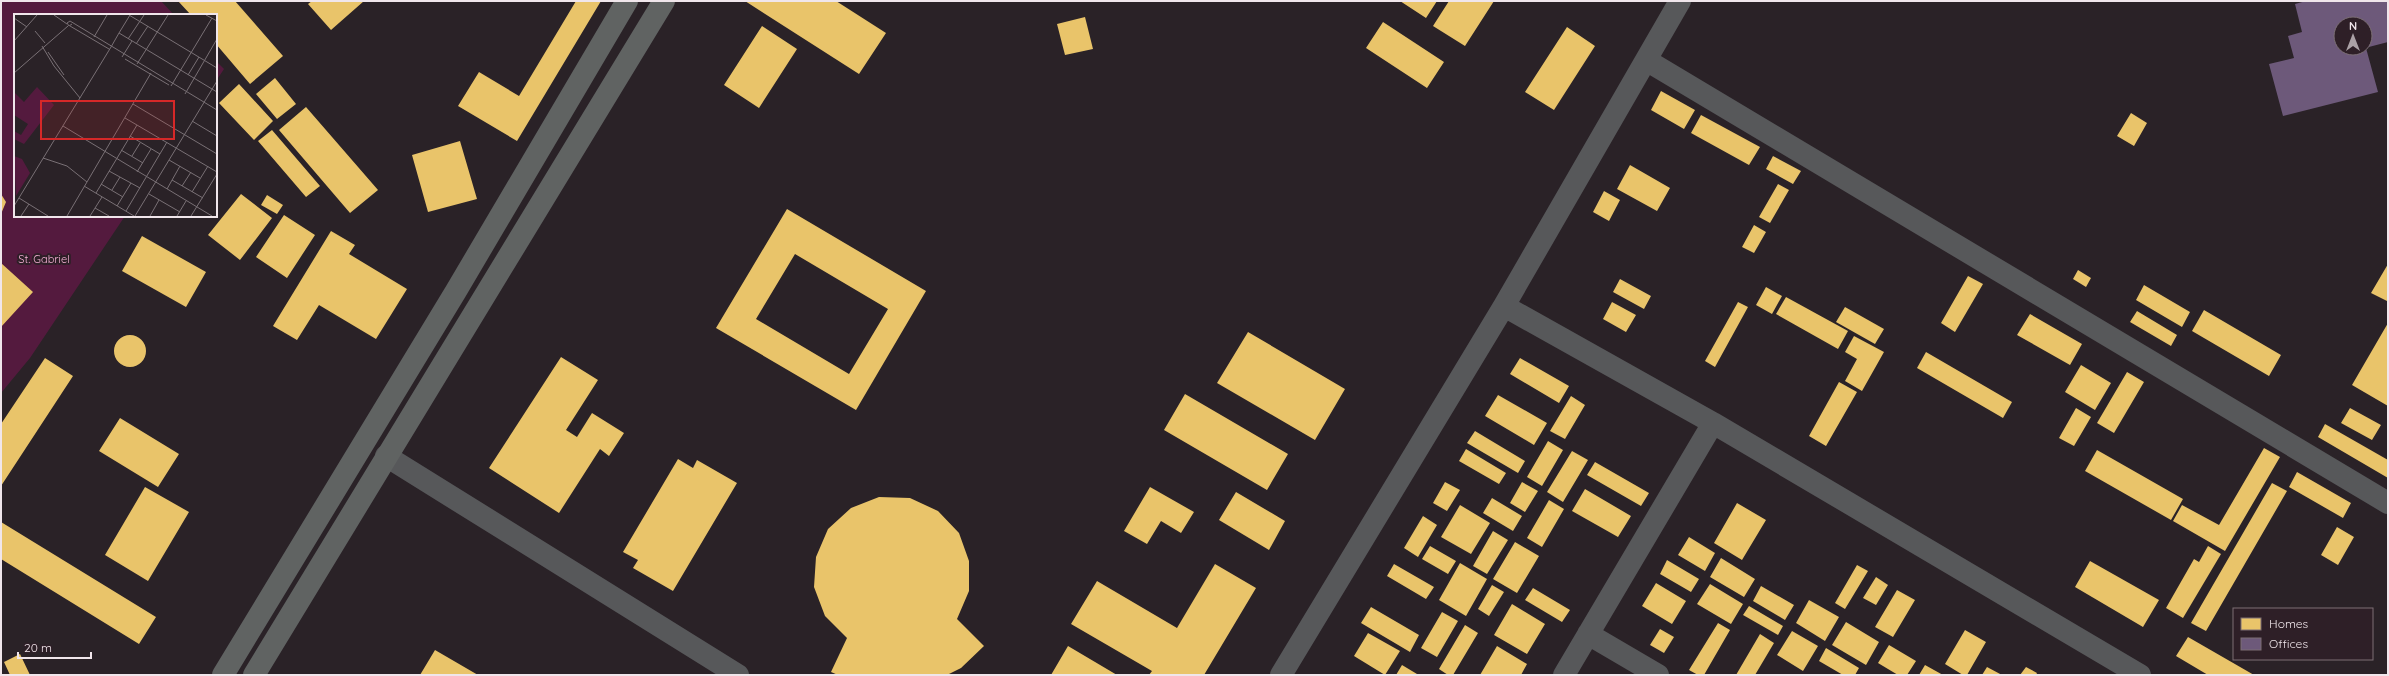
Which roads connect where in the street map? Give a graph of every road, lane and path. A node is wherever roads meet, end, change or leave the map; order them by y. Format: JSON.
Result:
{"nodes":[{"id":1,"x":627,"y":1,"type":"edge"},
{"id":2,"x":664,"y":1,"type":"edge"},
{"id":3,"x":1680,"y":1,"type":"edge"},
{"id":4,"x":1646,"y":60,"type":"junction"},
{"id":5,"x":1504,"y":306,"type":"junction"},
{"id":6,"x":1713,"y":423,"type":"junction"},
{"id":7,"x":386,"y":456,"type":"junction"},
{"id":8,"x":2388,"y":503,"type":"edge"},
{"id":9,"x":1588,"y":634,"type":"junction"},
{"id":10,"x":223,"y":675,"type":"edge"},
{"id":11,"x":254,"y":675,"type":"edge"},
{"id":12,"x":738,"y":675,"type":"edge"},
{"id":13,"x":1281,"y":675,"type":"edge"},
{"id":14,"x":1564,"y":675,"type":"edge"},
{"id":15,"x":1658,"y":675,"type":"edge"},
{"id":16,"x":2140,"y":675,"type":"edge"}],
"edges":[{"from":1,"to":10,"type":"main road"},
{"from":2,"to":7,"type":"main road"},
{"from":3,"to":4,"type":"street"},
{"from":4,"to":5,"type":"street"},
{"from":4,"to":8,"type":"street"},
{"from":5,"to":6,"type":"street"},
{"from":5,"to":13,"type":"street"},
{"from":6,"to":9,"type":"street"},
{"from":6,"to":16,"type":"street"},
{"from":7,"to":11,"type":"main road"},
{"from":7,"to":12,"type":"street"},
{"from":9,"to":14,"type":"street"},
{"from":9,"to":15,"type":"street"}]}
